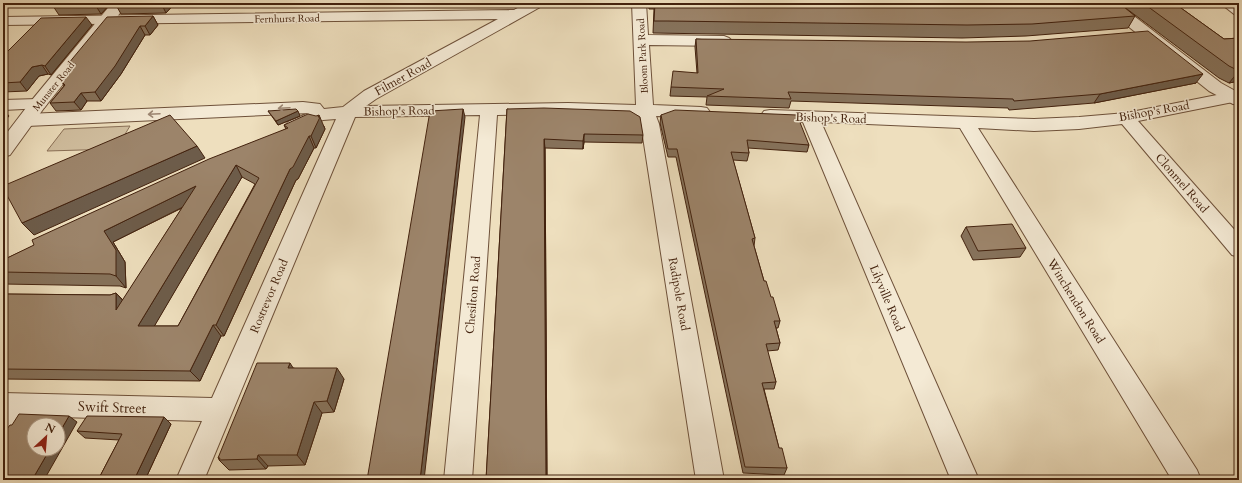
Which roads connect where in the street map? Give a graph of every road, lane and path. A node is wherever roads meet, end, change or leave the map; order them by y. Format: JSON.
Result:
{"nodes":[{"id":1,"x":120,"y":3,"type":"edge"},
{"id":2,"x":537,"y":3,"type":"edge"},
{"id":3,"x":639,"y":3,"type":"edge"},
{"id":4,"x":1107,"y":3,"type":"edge"},
{"id":5,"x":1227,"y":3,"type":"edge"},
{"id":6,"x":1239,"y":11,"type":"edge"},
{"id":7,"x":517,"y":14,"type":"junction"},
{"id":8,"x":105,"y":20,"type":"junction"},
{"id":9,"x":3,"y":21,"type":"edge"},
{"id":10,"x":1146,"y":33,"type":"junction"},
{"id":11,"x":1123,"y":34,"type":"edge"},
{"id":12,"x":641,"y":40,"type":"junction"},
{"id":13,"x":735,"y":41,"type":"edge"},
{"id":14,"x":1237,"y":97,"type":"edge"},
{"id":15,"x":38,"y":104,"type":"junction"},
{"id":16,"x":3,"y":105,"type":"edge"},
{"id":17,"x":645,"y":109,"type":"junction"},
{"id":18,"x":489,"y":110,"type":"junction"},
{"id":19,"x":348,"y":112,"type":"junction"},
{"id":20,"x":716,"y":113,"type":"edge"},
{"id":21,"x":755,"y":114,"type":"edge"},
{"id":22,"x":320,"y":115,"type":"junction"},
{"id":23,"x":810,"y":117,"type":"junction"},
{"id":24,"x":1126,"y":118,"type":"junction"},
{"id":25,"x":27,"y":120,"type":"junction"},
{"id":26,"x":966,"y":123,"type":"junction"},
{"id":27,"x":278,"y":133,"type":"edge"},
{"id":28,"x":3,"y":151,"type":"edge"},
{"id":29,"x":1239,"y":249,"type":"edge"},
{"id":30,"x":11,"y":404,"type":"edge"},
{"id":31,"x":220,"y":410,"type":"junction"},
{"id":32,"x":3,"y":425,"type":"edge"},
{"id":33,"x":190,"y":480,"type":"edge"},
{"id":34,"x":458,"y":480,"type":"edge"},
{"id":35,"x":710,"y":480,"type":"edge"},
{"id":36,"x":964,"y":480,"type":"edge"},
{"id":37,"x":1187,"y":480,"type":"edge"}],
"edges":[{"from":1,"to":8,"type":"street","name":"Munster Road"},
{"from":2,"to":7,"type":"street","name":"Filmer Road"},
{"from":3,"to":12,"type":"street","name":"Bloom Park Road"},
{"from":4,"to":10,"type":"street"},
{"from":5,"to":6,"type":"street"},
{"from":7,"to":8,"type":"street","name":"Fernhurst Road"},
{"from":7,"to":19,"type":"street","name":"Filmer Road"},
{"from":8,"to":9,"type":"street","name":"Fernhurst Road"},
{"from":8,"to":15,"type":"street","name":"Munster Road"},
{"from":10,"to":11,"type":"street"},
{"from":10,"to":14,"type":"street"},
{"from":12,"to":13,"type":"street"},
{"from":12,"to":17,"type":"street","name":"Bloom Park Road"},
{"from":14,"to":24,"type":"street","name":"Bishop's Road"},
{"from":15,"to":16,"type":"street"},
{"from":15,"to":25,"type":"street","name":"Munster Road"},
{"from":17,"to":18,"type":"street","name":"Bishop's Road"},
{"from":17,"to":20,"type":"street","name":"Bishop's Road"},
{"from":17,"to":35,"type":"street","name":"Radipole Road"},
{"from":18,"to":19,"type":"street","name":"Bishop's Road"},
{"from":18,"to":34,"type":"street","name":"Chesilton Road"},
{"from":19,"to":22,"type":"street"},
{"from":19,"to":31,"type":"street","name":"Rostrevor Road"},
{"from":21,"to":23,"type":"street","name":"Bishop's Road"},
{"from":22,"to":25,"type":"street","one_way":true},
{"from":22,"to":27,"type":"street"},
{"from":23,"to":26,"type":"street","name":"Bishop's Road"},
{"from":23,"to":36,"type":"street","name":"Lilyville Road"},
{"from":24,"to":26,"type":"street","name":"Bishop's Road"},
{"from":24,"to":29,"type":"street","name":"Clonmel Road"},
{"from":25,"to":28,"type":"street","name":"Munster Road"},
{"from":26,"to":37,"type":"street","name":"Winchendon Road"},
{"from":30,"to":31,"type":"street","name":"Swift Street"},
{"from":30,"to":32,"type":"street"},
{"from":31,"to":33,"type":"street","name":"Rostrevor Road"}]}
